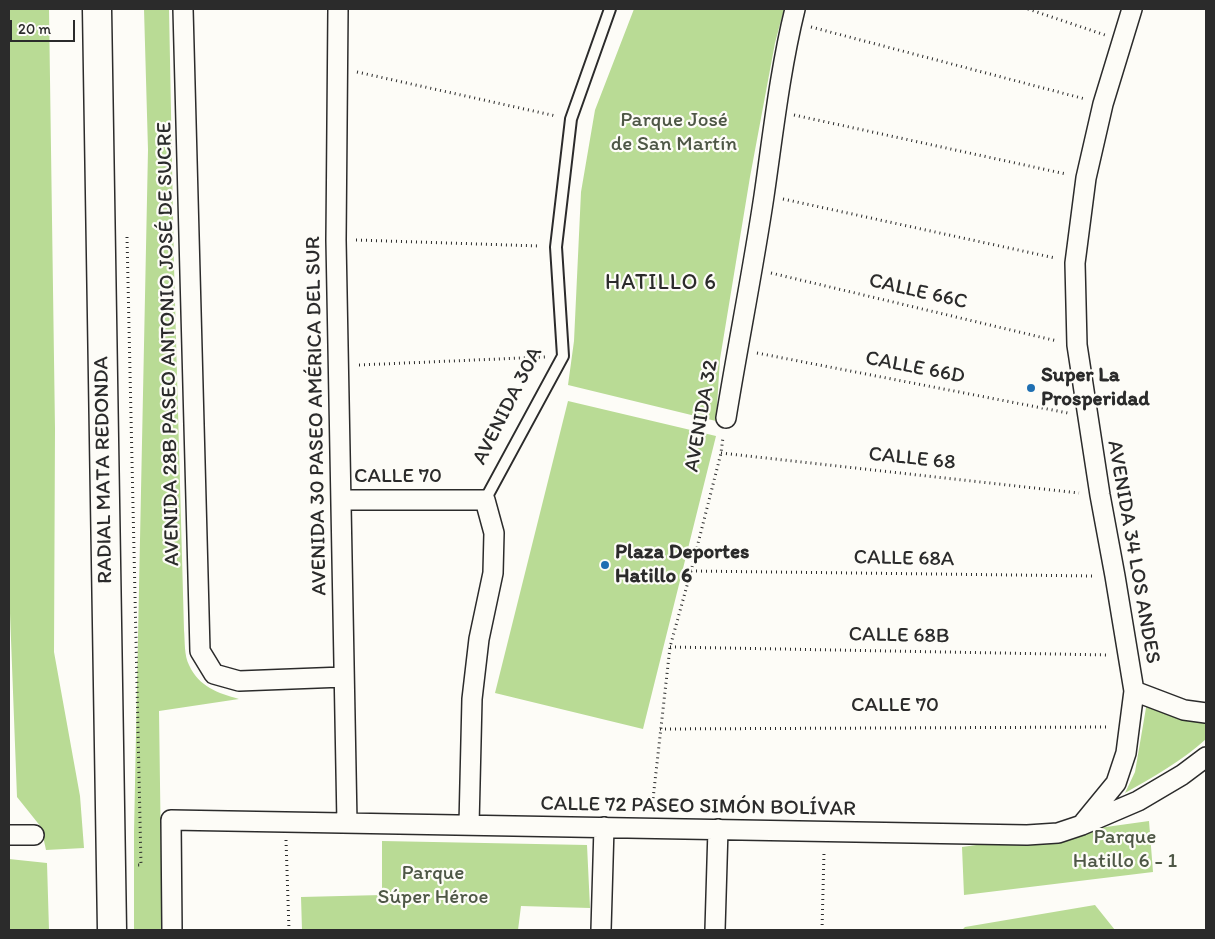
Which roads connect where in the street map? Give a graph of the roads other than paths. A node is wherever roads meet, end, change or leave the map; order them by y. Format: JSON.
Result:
{"nodes":[{"id":1,"x":97,"y":9,"type":"edge"},
{"id":2,"x":183,"y":9,"type":"edge"},
{"id":3,"x":338,"y":9,"type":"edge"},
{"id":4,"x":610,"y":9,"type":"edge"},
{"id":5,"x":1132,"y":9,"type":"edge"},
{"id":6,"x":794,"y":15,"type":"edge"},
{"id":7,"x":726,"y":418,"type":"road end"},
{"id":8,"x":341,"y":500,"type":"junction"},
{"id":9,"x":485,"y":500,"type":"junction"},
{"id":10,"x":343,"y":677,"type":"junction"},
{"id":11,"x":1134,"y":691,"type":"junction"},
{"id":12,"x":1206,"y":713,"type":"edge"},
{"id":13,"x":1206,"y":757,"type":"edge"},
{"id":14,"x":347,"y":823,"type":"junction"},
{"id":15,"x":469,"y":825,"type":"junction"},
{"id":16,"x":1082,"y":825,"type":"junction"},
{"id":17,"x":604,"y":827,"type":"junction"},
{"id":18,"x":718,"y":830,"type":"junction"},
{"id":19,"x":9,"y":835,"type":"edge"},
{"id":20,"x":34,"y":835,"type":"dead end"},
{"id":21,"x":112,"y":930,"type":"edge"},
{"id":22,"x":172,"y":930,"type":"edge"},
{"id":23,"x":601,"y":930,"type":"edge"},
{"id":24,"x":714,"y":930,"type":"edge"}],
"edges":[{"from":1,"to":21,"type":"main road","name":"RADIAL MATA REDONDA"},
{"from":2,"to":10,"type":"street","name":"AVENIDA 28B PASEO ANTONIO JOSÉ DE SUCRE"},
{"from":3,"to":8,"type":"street","name":"AVENIDA 30 PASEO AMÉRICA DEL SUR"},
{"from":4,"to":9,"type":"lane","name":"AVENIDA 30A"},
{"from":5,"to":11,"type":"street","name":"AVENIDA 34 LOS ANDES"},
{"from":6,"to":7,"type":"street","name":"AVENIDA 32"},
{"from":8,"to":9,"type":"street","name":"CALLE 70"},
{"from":8,"to":10,"type":"street","name":"AVENIDA 30 PASEO AMÉRICA DEL SUR"},
{"from":9,"to":15,"type":"street","name":"AVENIDA 30A"},
{"from":10,"to":14,"type":"street","name":"AVENIDA 30 PASEO AMÉRICA DEL SUR"},
{"from":11,"to":12,"type":"street"},
{"from":11,"to":16,"type":"street","name":"AVENIDA 34 LOS ANDES"},
{"from":13,"to":16,"type":"street","name":"CALLE 72 PASEO SIMÓN BOLÍVAR"},
{"from":14,"to":15,"type":"street","name":"CALLE 72 PASEO SIMÓN BOLÍVAR"},
{"from":14,"to":22,"type":"street","name":"CALLE 72 PASEO SIMÓN BOLÍVAR"},
{"from":15,"to":17,"type":"street","name":"CALLE 72 PASEO SIMÓN BOLÍVAR"},
{"from":16,"to":18,"type":"street","name":"CALLE 72 PASEO SIMÓN BOLÍVAR"},
{"from":17,"to":18,"type":"street","name":"CALLE 72 PASEO SIMÓN BOLÍVAR"},
{"from":17,"to":23,"type":"street"},
{"from":18,"to":24,"type":"street"},
{"from":19,"to":20,"type":"street"}]}
